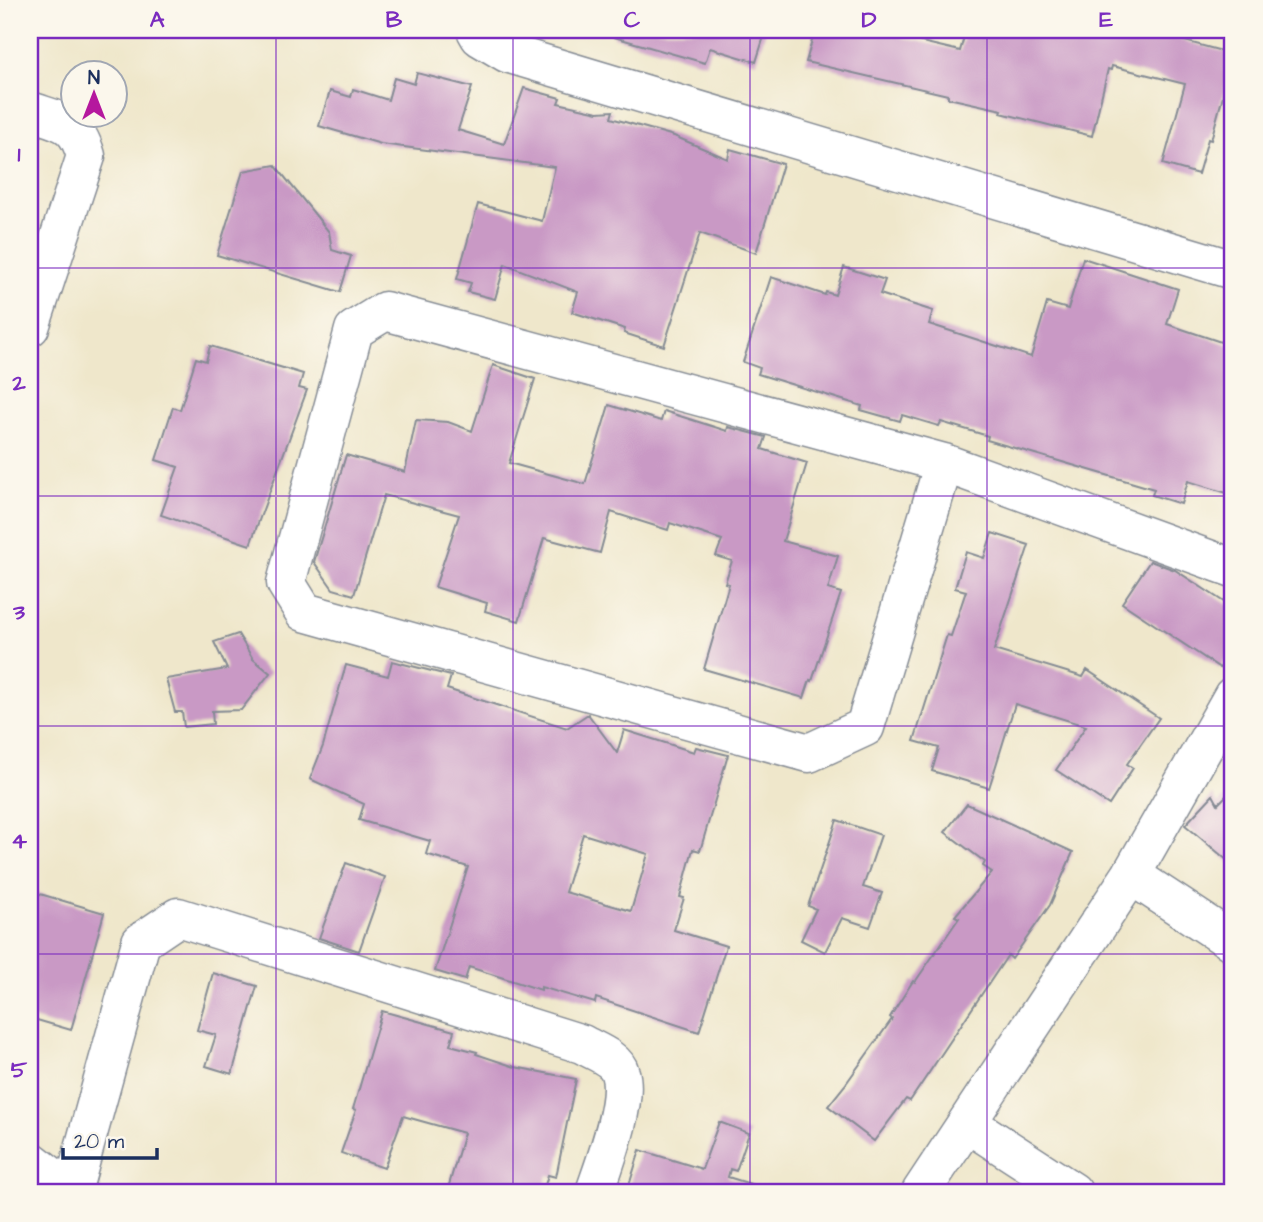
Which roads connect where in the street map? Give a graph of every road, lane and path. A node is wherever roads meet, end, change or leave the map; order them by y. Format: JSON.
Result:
{"nodes":[{"id":1,"x":476,"y":30,"type":"edge"},
{"id":2,"x":30,"y":111,"type":"edge"},
{"id":3,"x":1233,"y":270,"type":"edge"},
{"id":4,"x":30,"y":327,"type":"edge"},
{"id":5,"x":944,"y":463,"type":"junction"},
{"id":6,"x":1233,"y":568,"type":"edge"},
{"id":7,"x":1233,"y":696,"type":"edge"},
{"id":8,"x":1131,"y":875,"type":"junction"},
{"id":9,"x":1233,"y":942,"type":"edge"},
{"id":10,"x":967,"y":1123,"type":"junction"},
{"id":11,"x":30,"y":1160,"type":"edge"},
{"id":12,"x":72,"y":1192,"type":"edge"},
{"id":13,"x":594,"y":1192,"type":"edge"},
{"id":14,"x":921,"y":1192,"type":"edge"},
{"id":15,"x":1073,"y":1192,"type":"edge"}],
"edges":[{"from":1,"to":3,"type":"street"},
{"from":2,"to":4,"type":"street"},
{"from":5,"to":5,"type":"street"},
{"from":5,"to":6,"type":"street"},
{"from":7,"to":8,"type":"street"},
{"from":8,"to":9,"type":"street"},
{"from":8,"to":10,"type":"street"},
{"from":10,"to":14,"type":"street"},
{"from":10,"to":15,"type":"street"},
{"from":11,"to":12,"type":"street"},
{"from":12,"to":13,"type":"street"}]}
